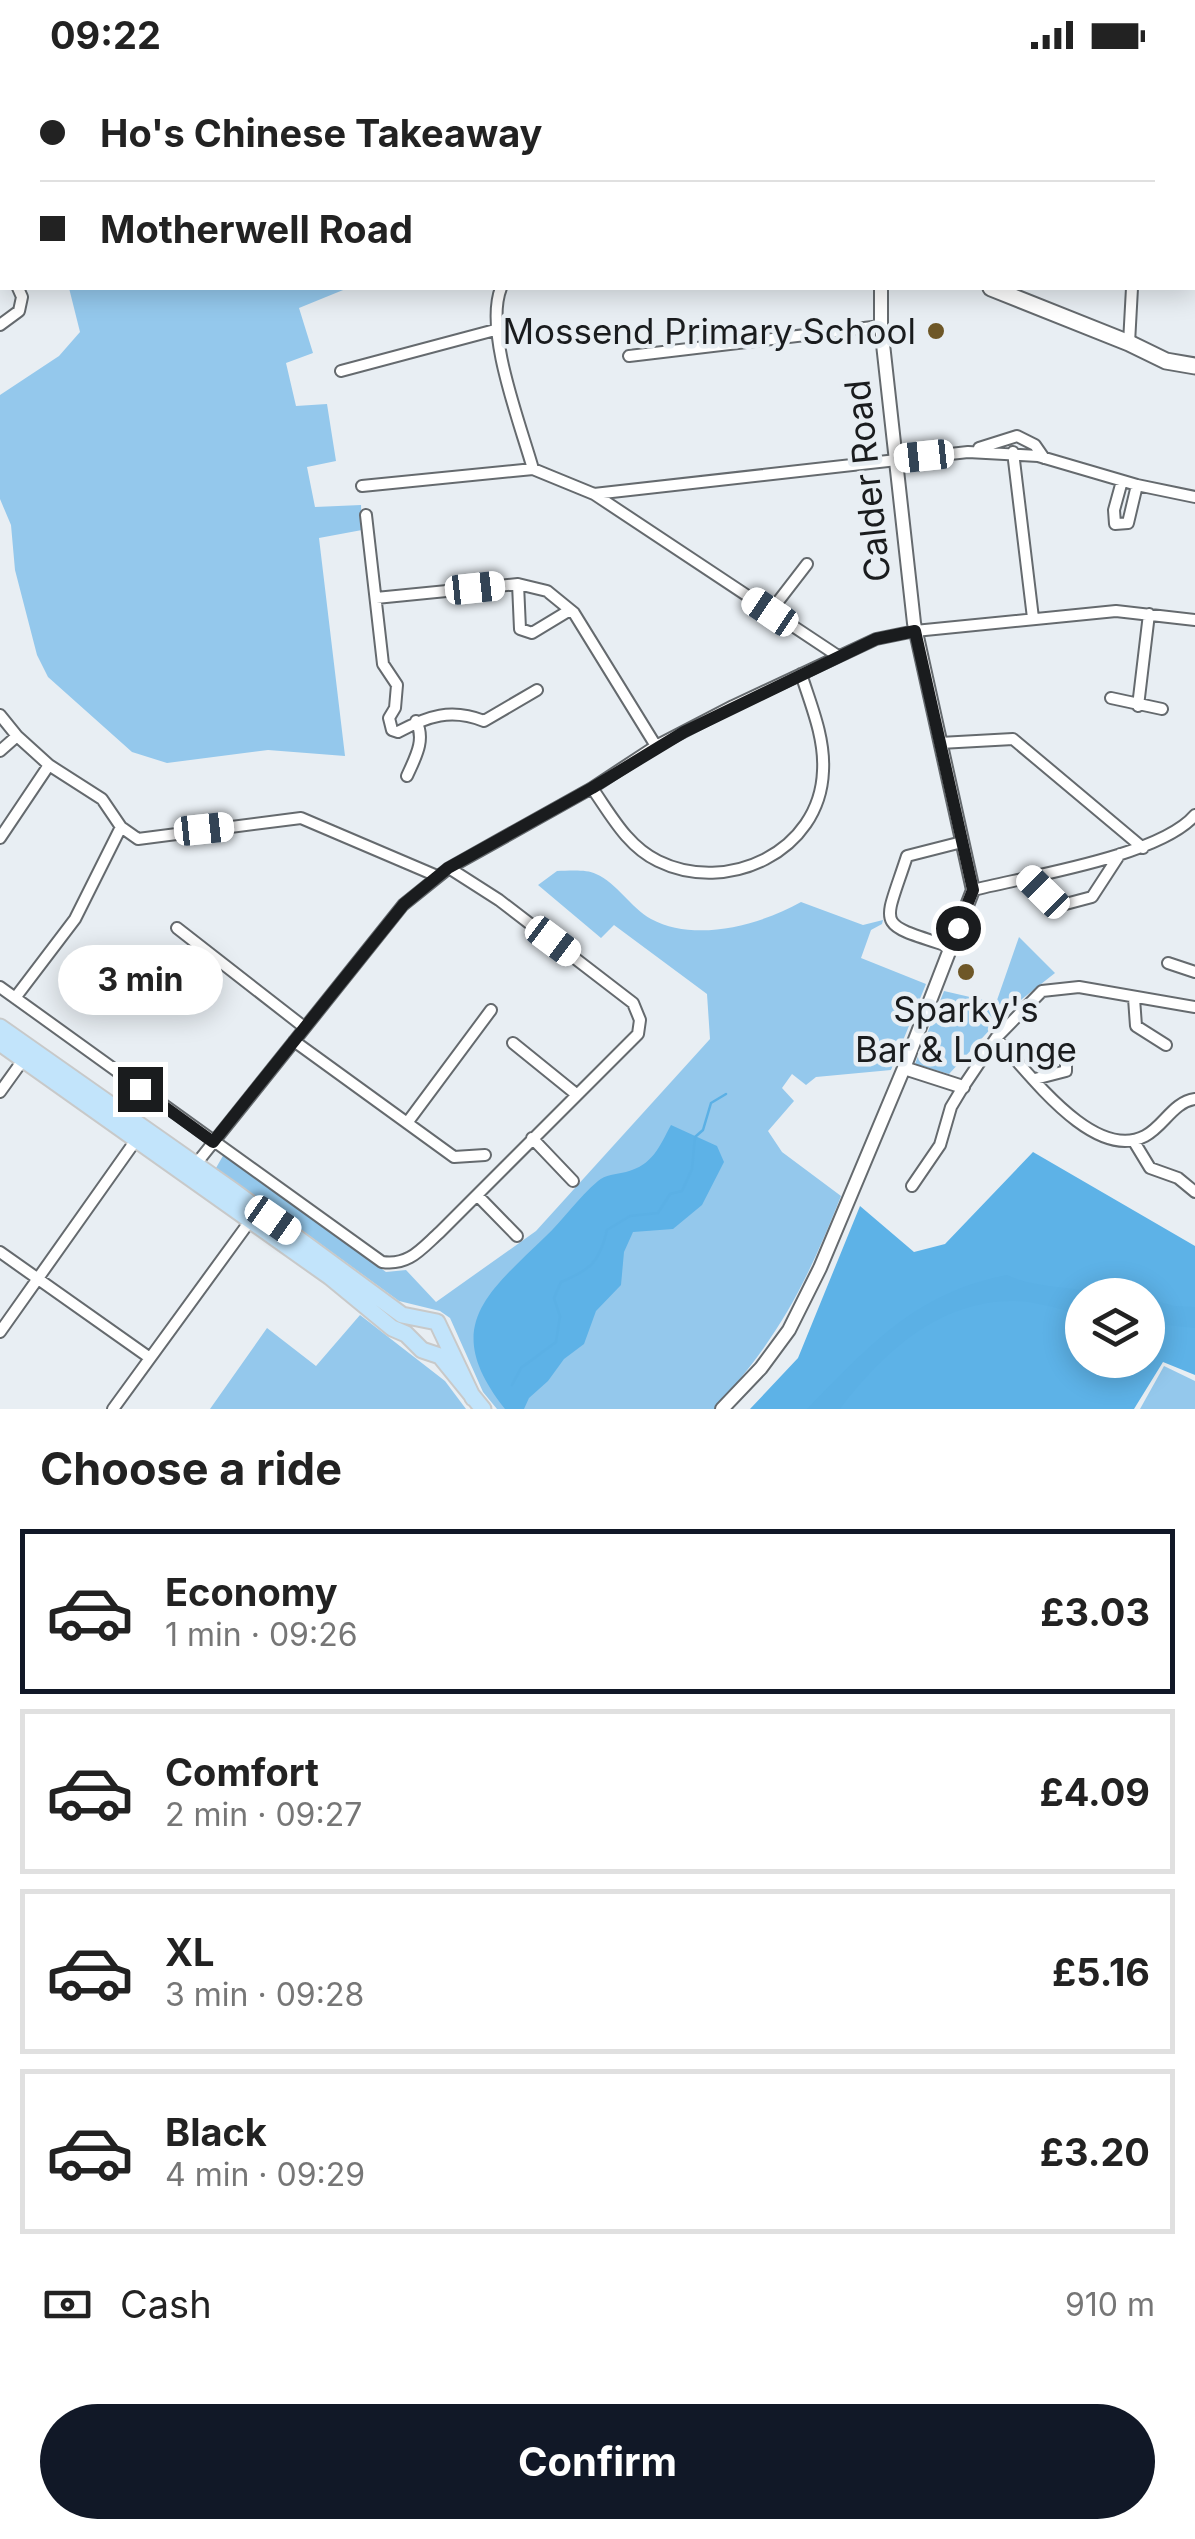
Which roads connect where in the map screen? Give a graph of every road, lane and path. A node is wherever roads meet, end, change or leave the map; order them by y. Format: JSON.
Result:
{"nodes":[{"id":1,"x":19,"y":290,"type":"edge"},
{"id":2,"x":500,"y":290,"type":"edge"},
{"id":3,"x":881,"y":290,"type":"edge"},
{"id":4,"x":997,"y":290,"type":"edge"},
{"id":5,"x":1132,"y":290,"type":"edge"},
{"id":6,"x":0,"y":325,"type":"edge"},
{"id":7,"x":881,"y":326,"type":"junction"},
{"id":8,"x":495,"y":330,"type":"junction"},
{"id":9,"x":1128,"y":343,"type":"junction"},
{"id":10,"x":629,"y":356,"type":"dead end"},
{"id":11,"x":1195,"y":366,"type":"edge"},
{"id":12,"x":341,"y":371,"type":"dead end"},
{"id":13,"x":968,"y":452,"type":"junction"},
{"id":14,"x":1013,"y":452,"type":"junction"},
{"id":15,"x":1044,"y":458,"type":"junction"},
{"id":16,"x":895,"y":460,"type":"junction"},
{"id":17,"x":533,"y":469,"type":"junction"},
{"id":18,"x":1122,"y":481,"type":"junction"},
{"id":19,"x":1137,"y":485,"type":"junction"},
{"id":20,"x":362,"y":486,"type":"dead end"},
{"id":21,"x":594,"y":494,"type":"junction"},
{"id":22,"x":1195,"y":497,"type":"edge"},
{"id":23,"x":366,"y":515,"type":"dead end"},
{"id":24,"x":807,"y":564,"type":"dead end"},
{"id":25,"x":518,"y":584,"type":"junction"},
{"id":26,"x":376,"y":598,"type":"junction"},
{"id":27,"x":570,"y":610,"type":"junction"},
{"id":28,"x":770,"y":612,"type":"junction"},
{"id":29,"x":1149,"y":614,"type":"junction"},
{"id":30,"x":1034,"y":618,"type":"junction"},
{"id":31,"x":1195,"y":620,"type":"edge"},
{"id":32,"x":915,"y":631,"type":"junction"},
{"id":33,"x":838,"y":656,"type":"junction"},
{"id":34,"x":801,"y":674,"type":"junction"},
{"id":35,"x":537,"y":690,"type":"dead end"},
{"id":36,"x":1111,"y":698,"type":"dead end"},
{"id":37,"x":1138,"y":706,"type":"junction"},
{"id":38,"x":1162,"y":710,"type":"dead end"},
{"id":39,"x":0,"y":715,"type":"edge"},
{"id":40,"x":416,"y":722,"type":"junction"},
{"id":41,"x":17,"y":736,"type":"junction"},
{"id":42,"x":940,"y":743,"type":"junction"},
{"id":43,"x":656,"y":746,"type":"junction"},
{"id":44,"x":0,"y":751,"type":"edge"},
{"id":45,"x":50,"y":765,"type":"junction"},
{"id":46,"x":407,"y":776,"type":"dead end"},
{"id":47,"x":592,"y":788,"type":"junction"},
{"id":48,"x":1195,"y":815,"type":"edge"},
{"id":49,"x":120,"y":827,"type":"junction"},
{"id":50,"x":0,"y":838,"type":"edge"},
{"id":51,"x":962,"y":842,"type":"junction"},
{"id":52,"x":1143,"y":848,"type":"junction"},
{"id":53,"x":1120,"y":854,"type":"junction"},
{"id":54,"x":448,"y":868,"type":"junction"},
{"id":55,"x":437,"y":876,"type":"junction"},
{"id":56,"x":1028,"y":876,"type":"junction"},
{"id":57,"x":973,"y":890,"type":"junction"},
{"id":58,"x":177,"y":928,"type":"dead end"},
{"id":59,"x":951,"y":947,"type":"junction"},
{"id":60,"x":211,"y":954,"type":"junction"},
{"id":61,"x":1168,"y":963,"type":"dead end"},
{"id":62,"x":1195,"y":972,"type":"edge"},
{"id":63,"x":0,"y":986,"type":"edge"},
{"id":64,"x":182,"y":994,"type":"dead end"},
{"id":65,"x":15,"y":998,"type":"junction"},
{"id":66,"x":1134,"y":998,"type":"junction"},
{"id":67,"x":1195,"y":1007,"type":"edge"},
{"id":68,"x":491,"y":1010,"type":"dead end"},
{"id":69,"x":0,"y":1027,"type":"edge"},
{"id":70,"x":304,"y":1028,"type":"junction"},
{"id":71,"x":996,"y":1038,"type":"junction"},
{"id":72,"x":294,"y":1041,"type":"junction"},
{"id":73,"x":513,"y":1042,"type":"dead end"},
{"id":74,"x":0,"y":1043,"type":"edge"},
{"id":75,"x":1166,"y":1045,"type":"dead end"},
{"id":76,"x":24,"y":1060,"type":"junction"},
{"id":77,"x":904,"y":1068,"type":"junction"},
{"id":78,"x":1070,"y":1068,"type":"dead end"},
{"id":79,"x":1035,"y":1079,"type":"junction"},
{"id":80,"x":962,"y":1087,"type":"junction"},
{"id":81,"x":0,"y":1092,"type":"edge"},
{"id":82,"x":576,"y":1094,"type":"junction"},
{"id":83,"x":1195,"y":1099,"type":"edge"},
{"id":84,"x":406,"y":1122,"type":"junction"},
{"id":85,"x":532,"y":1138,"type":"junction"},
{"id":86,"x":136,"y":1140,"type":"junction"},
{"id":87,"x":1133,"y":1140,"type":"junction"},
{"id":88,"x":213,"y":1142,"type":"junction"},
{"id":89,"x":485,"y":1155,"type":"dead end"},
{"id":90,"x":196,"y":1164,"type":"junction"},
{"id":91,"x":573,"y":1181,"type":"dead end"},
{"id":92,"x":912,"y":1186,"type":"dead end"},
{"id":93,"x":1195,"y":1192,"type":"edge"},
{"id":94,"x":476,"y":1195,"type":"junction"},
{"id":95,"x":250,"y":1221,"type":"junction"},
{"id":96,"x":516,"y":1236,"type":"dead end"},
{"id":97,"x":0,"y":1252,"type":"edge"},
{"id":98,"x":36,"y":1280,"type":"junction"},
{"id":99,"x":421,"y":1319,"type":"junction"},
{"id":100,"x":0,"y":1332,"type":"edge"},
{"id":101,"x":442,"y":1333,"type":"junction"},
{"id":102,"x":410,"y":1338,"type":"junction"},
{"id":103,"x":428,"y":1351,"type":"junction"},
{"id":104,"x":150,"y":1358,"type":"junction"},
{"id":105,"x":478,"y":1403,"type":"edge"},
{"id":106,"x":113,"y":1409,"type":"edge"},
{"id":107,"x":722,"y":1409,"type":"edge"}],
"edges":[{"from":1,"to":6,"type":"street"},
{"from":2,"to":8,"type":"street"},
{"from":3,"to":7,"type":"street","name":"Calder Road"},
{"from":4,"to":9,"type":"main road"},
{"from":5,"to":9,"type":"street"},
{"from":7,"to":10,"type":"street"},
{"from":7,"to":16,"type":"street","name":"Calder Road"},
{"from":8,"to":12,"type":"street"},
{"from":8,"to":17,"type":"street"},
{"from":9,"to":11,"type":"main road"},
{"from":13,"to":14,"type":"street"},
{"from":13,"to":15,"type":"street"},
{"from":13,"to":16,"type":"street"},
{"from":14,"to":15,"type":"street"},
{"from":14,"to":30,"type":"street"},
{"from":15,"to":18,"type":"street"},
{"from":16,"to":21,"type":"street"},
{"from":16,"to":32,"type":"street","name":"Calder Road"},
{"from":17,"to":20,"type":"street"},
{"from":17,"to":21,"type":"street"},
{"from":18,"to":19,"type":"street"},
{"from":18,"to":19,"type":"street"},
{"from":19,"to":22,"type":"street"},
{"from":21,"to":28,"type":"street"},
{"from":23,"to":26,"type":"street"},
{"from":24,"to":28,"type":"street"},
{"from":25,"to":26,"type":"street"},
{"from":25,"to":27,"type":"street"},
{"from":25,"to":27,"type":"street"},
{"from":26,"to":40,"type":"street"},
{"from":27,"to":43,"type":"street"},
{"from":28,"to":33,"type":"street"},
{"from":29,"to":30,"type":"street"},
{"from":29,"to":31,"type":"street"},
{"from":29,"to":37,"type":"street"},
{"from":30,"to":32,"type":"street"},
{"from":32,"to":33,"type":"street"},
{"from":32,"to":42,"type":"street","name":"Calder Road"},
{"from":33,"to":34,"type":"street"},
{"from":34,"to":43,"type":"street"},
{"from":34,"to":47,"type":"street"},
{"from":35,"to":40,"type":"street"},
{"from":36,"to":37,"type":"street"},
{"from":37,"to":38,"type":"street"},
{"from":39,"to":41,"type":"street"},
{"from":40,"to":46,"type":"street"},
{"from":41,"to":44,"type":"street"},
{"from":41,"to":45,"type":"street"},
{"from":42,"to":51,"type":"street","name":"Calder Road"},
{"from":42,"to":52,"type":"street"},
{"from":43,"to":47,"type":"street"},
{"from":45,"to":49,"type":"street"},
{"from":45,"to":50,"type":"street"},
{"from":47,"to":54,"type":"street"},
{"from":48,"to":52,"type":"street"},
{"from":49,"to":55,"type":"street"},
{"from":49,"to":65,"type":"street"},
{"from":51,"to":57,"type":"street","name":"Calder Road"},
{"from":51,"to":59,"type":"street"},
{"from":52,"to":53,"type":"street"},
{"from":53,"to":56,"type":"street"},
{"from":53,"to":56,"type":"street"},
{"from":54,"to":55,"type":"street"},
{"from":54,"to":82,"type":"street"},
{"from":55,"to":70,"type":"street"},
{"from":56,"to":57,"type":"street"},
{"from":57,"to":59,"type":"street"},
{"from":58,"to":60,"type":"street"},
{"from":59,"to":77,"type":"street"},
{"from":60,"to":64,"type":"street"},
{"from":60,"to":70,"type":"street"},
{"from":61,"to":62,"type":"street"},
{"from":63,"to":65,"type":"street"},
{"from":65,"to":88,"type":"street"},
{"from":66,"to":67,"type":"street"},
{"from":66,"to":71,"type":"street"},
{"from":66,"to":75,"type":"street"},
{"from":68,"to":84,"type":"street"},
{"from":69,"to":90,"type":"main road"},
{"from":70,"to":72,"type":"street"},
{"from":71,"to":79,"type":"street"},
{"from":71,"to":80,"type":"street"},
{"from":72,"to":84,"type":"street"},
{"from":72,"to":88,"type":"street"},
{"from":73,"to":82,"type":"street"},
{"from":74,"to":76,"type":"main road"},
{"from":76,"to":81,"type":"street"},
{"from":76,"to":86,"type":"main road"},
{"from":77,"to":80,"type":"street"},
{"from":77,"to":107,"type":"street"},
{"from":78,"to":79,"type":"street"},
{"from":79,"to":87,"type":"street"},
{"from":80,"to":92,"type":"street"},
{"from":82,"to":85,"type":"street"},
{"from":83,"to":87,"type":"street"},
{"from":84,"to":89,"type":"street"},
{"from":85,"to":91,"type":"street"},
{"from":85,"to":94,"type":"street"},
{"from":86,"to":95,"type":"main road"},
{"from":86,"to":98,"type":"street"},
{"from":87,"to":93,"type":"street"},
{"from":88,"to":90,"type":"street"},
{"from":88,"to":94,"type":"street"},
{"from":90,"to":99,"type":"main road"},
{"from":94,"to":96,"type":"street"},
{"from":95,"to":102,"type":"main road"},
{"from":95,"to":104,"type":"street"},
{"from":97,"to":98,"type":"street"},
{"from":98,"to":100,"type":"street"},
{"from":98,"to":104,"type":"street"},
{"from":99,"to":101,"type":"main road"},
{"from":99,"to":102,"type":"main road"},
{"from":101,"to":103,"type":"main road"},
{"from":101,"to":105,"type":"main road"},
{"from":102,"to":103,"type":"main road"},
{"from":103,"to":105,"type":"main road"},
{"from":104,"to":106,"type":"street"}]}
